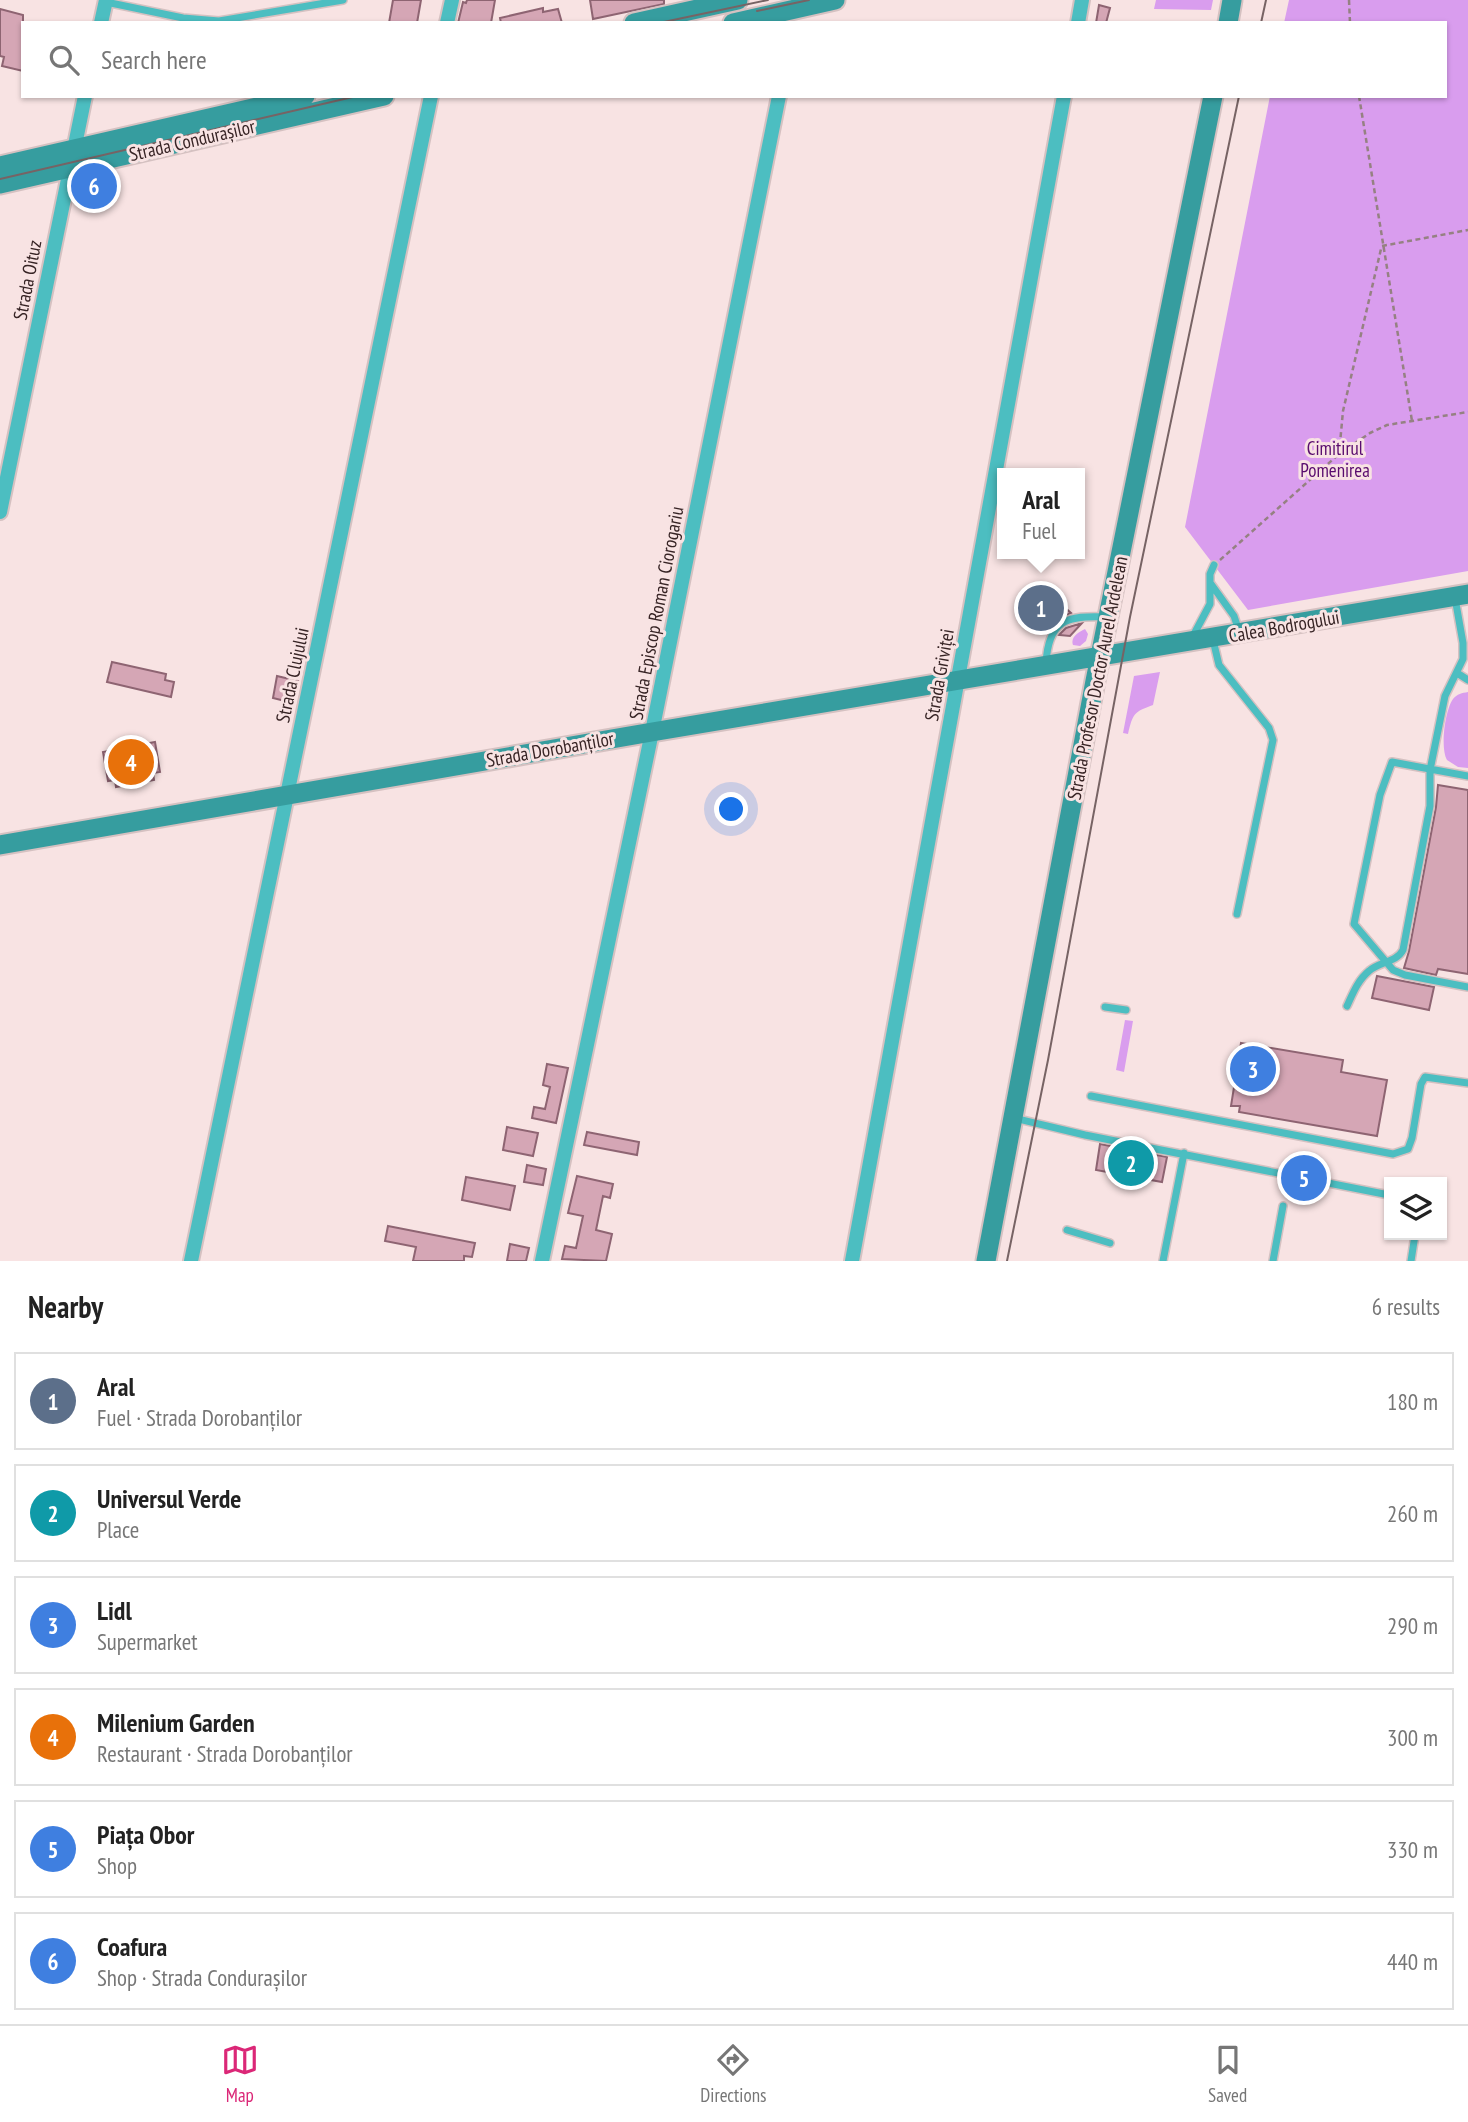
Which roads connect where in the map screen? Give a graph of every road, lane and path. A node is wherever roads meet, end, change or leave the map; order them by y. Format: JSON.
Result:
{"nodes":[{"id":1,"x":343,"y":0,"type":"edge"},
{"id":2,"x":452,"y":0,"type":"edge"},
{"id":3,"x":738,"y":0,"type":"edge"},
{"id":4,"x":835,"y":0,"type":"edge"},
{"id":5,"x":1082,"y":0,"type":"edge"},
{"id":6,"x":1232,"y":0,"type":"edge"},
{"id":7,"x":1349,"y":0,"type":"edge"},
{"id":8,"x":106,"y":1,"type":"edge"},
{"id":9,"x":797,"y":11,"type":"edge"},
{"id":10,"x":101,"y":21,"type":"edge"},
{"id":11,"x":447,"y":21,"type":"edge"},
{"id":12,"x":643,"y":21,"type":"edge"},
{"id":13,"x":744,"y":21,"type":"edge"},
{"id":14,"x":1078,"y":21,"type":"edge"},
{"id":15,"x":1228,"y":21,"type":"edge"},
{"id":16,"x":1350,"y":21,"type":"edge"},
{"id":17,"x":85,"y":98,"type":"edge"},
{"id":18,"x":297,"y":98,"type":"edge"},
{"id":19,"x":374,"y":98,"type":"edge"},
{"id":20,"x":431,"y":98,"type":"edge"},
{"id":21,"x":779,"y":98,"type":"edge"},
{"id":22,"x":1064,"y":98,"type":"edge"},
{"id":23,"x":1213,"y":98,"type":"edge"},
{"id":24,"x":1359,"y":98,"type":"edge"},
{"id":25,"x":71,"y":159,"type":"junction"},
{"id":26,"x":0,"y":166,"type":"edge"},
{"id":27,"x":0,"y":184,"type":"edge"},
{"id":28,"x":1468,"y":230,"type":"edge"},
{"id":29,"x":1382,"y":246,"type":"junction"},
{"id":30,"x":1468,"y":412,"type":"edge"},
{"id":31,"x":1412,"y":421,"type":"junction"},
{"id":32,"x":1339,"y":454,"type":"junction"},
{"id":33,"x":0,"y":512,"type":"edge"},
{"id":34,"x":1214,"y":565,"type":"joint"},
{"id":35,"x":1210,"y":584,"type":"junction"},
{"id":36,"x":1462,"y":596,"type":"edge"},
{"id":37,"x":1108,"y":617,"type":"junction"},
{"id":38,"x":1239,"y":634,"type":"junction"},
{"id":39,"x":1212,"y":638,"type":"junction"},
{"id":40,"x":1188,"y":642,"type":"junction"},
{"id":41,"x":1100,"y":656,"type":"junction"},
{"id":42,"x":1046,"y":665,"type":"junction"},
{"id":43,"x":1457,"y":673,"type":"junction"},
{"id":44,"x":958,"y":680,"type":"junction"},
{"id":45,"x":1468,"y":680,"type":"edge"},
{"id":46,"x":652,"y":732,"type":"junction"},
{"id":47,"x":1430,"y":770,"type":"junction"},
{"id":48,"x":1468,"y":776,"type":"edge"},
{"id":49,"x":287,"y":795,"type":"junction"},
{"id":50,"x":0,"y":845,"type":"edge"},
{"id":51,"x":1237,"y":914,"type":"dead end"},
{"id":52,"x":1384,"y":962,"type":"junction"},
{"id":53,"x":1468,"y":987,"type":"edge"},
{"id":54,"x":1347,"y":1006,"type":"dead end"},
{"id":55,"x":1105,"y":1007,"type":"dead end"},
{"id":56,"x":1126,"y":1010,"type":"dead end"},
{"id":57,"x":1468,"y":1083,"type":"edge"},
{"id":58,"x":1091,"y":1096,"type":"dead end"},
{"id":59,"x":1013,"y":1118,"type":"junction"},
{"id":60,"x":1184,"y":1153,"type":"junction"},
{"id":61,"x":1384,"y":1194,"type":"edge"},
{"id":62,"x":1283,"y":1206,"type":"dead end"},
{"id":63,"x":1067,"y":1230,"type":"dead end"},
{"id":64,"x":1414,"y":1240,"type":"edge"},
{"id":65,"x":1110,"y":1243,"type":"dead end"},
{"id":66,"x":191,"y":1261,"type":"edge"},
{"id":67,"x":542,"y":1261,"type":"edge"},
{"id":68,"x":852,"y":1261,"type":"edge"},
{"id":69,"x":986,"y":1261,"type":"edge"},
{"id":70,"x":1163,"y":1261,"type":"edge"},
{"id":71,"x":1273,"y":1261,"type":"edge"},
{"id":72,"x":1411,"y":1261,"type":"edge"}],
"edges":[{"from":1,"to":8,"type":"lane"},
{"from":2,"to":11,"type":"street"},
{"from":3,"to":12,"type":"main road"},
{"from":4,"to":9,"type":"main road"},
{"from":5,"to":14,"type":"street"},
{"from":6,"to":15,"type":"main road"},
{"from":7,"to":16,"type":"path"},
{"from":8,"to":10,"type":"street"},
{"from":9,"to":13,"type":"main road"},
{"from":17,"to":25,"type":"street","name":"Strada Oituz"},
{"from":18,"to":25,"type":"main road","name":"Strada Condurașilor"},
{"from":19,"to":25,"type":"main road","name":"Strada Condurașilor"},
{"from":20,"to":49,"type":"street","name":"Strada Clujului"},
{"from":21,"to":46,"type":"street","name":"Strada Episcop Roman Ciorogariu"},
{"from":22,"to":44,"type":"street","name":"Strada Griviței"},
{"from":23,"to":37,"type":"main road","name":"Strada Profesor Doctor Aurel Ardelean"},
{"from":24,"to":29,"type":"path"},
{"from":25,"to":26,"type":"main road","name":"Strada Condurașilor"},
{"from":25,"to":27,"type":"main road","name":"Strada Condurașilor"},
{"from":25,"to":33,"type":"street","name":"Strada Oituz"},
{"from":28,"to":29,"type":"path"},
{"from":29,"to":31,"type":"path"},
{"from":29,"to":32,"type":"path"},
{"from":30,"to":31,"type":"path"},
{"from":31,"to":32,"type":"path"},
{"from":32,"to":34,"type":"path"},
{"from":34,"to":35,"type":"lane"},
{"from":35,"to":38,"type":"lane"},
{"from":35,"to":40,"type":"lane"},
{"from":36,"to":38,"type":"main road","name":"Calea Bodrogului"},
{"from":36,"to":43,"type":"lane"},
{"from":37,"to":41,"type":"main road","name":"Strada Profesor Doctor Aurel Ardelean"},
{"from":37,"to":42,"type":"lane"},
{"from":38,"to":39,"type":"main road","name":"Calea Bodrogului"},
{"from":39,"to":40,"type":"main road","name":"Calea Bodrogului"},
{"from":39,"to":51,"type":"lane"},
{"from":40,"to":41,"type":"main road","name":"Calea Bodrogului"},
{"from":41,"to":42,"type":"main road","name":"Strada Dorobanților"},
{"from":41,"to":59,"type":"main road","name":"Strada Profesor Doctor Aurel Ardelean"},
{"from":42,"to":44,"type":"main road","name":"Strada Dorobanților"},
{"from":43,"to":45,"type":"lane"},
{"from":43,"to":47,"type":"lane"},
{"from":44,"to":46,"type":"main road","name":"Strada Dorobanților"},
{"from":44,"to":68,"type":"street","name":"Strada Griviței"},
{"from":46,"to":49,"type":"main road","name":"Strada Dorobanților"},
{"from":46,"to":67,"type":"street","name":"Strada Episcop Roman Ciorogariu"},
{"from":47,"to":48,"type":"lane"},
{"from":47,"to":52,"type":"lane"},
{"from":47,"to":52,"type":"lane"},
{"from":49,"to":50,"type":"main road","name":"Strada Dorobanților"},
{"from":49,"to":66,"type":"street","name":"Strada Clujului"},
{"from":52,"to":53,"type":"lane"},
{"from":52,"to":54,"type":"lane"},
{"from":55,"to":56,"type":"lane"},
{"from":57,"to":58,"type":"lane"},
{"from":59,"to":60,"type":"lane"},
{"from":59,"to":69,"type":"main road","name":"Strada Profesor Doctor Aurel Ardelean"},
{"from":60,"to":61,"type":"lane"},
{"from":60,"to":70,"type":"lane"},
{"from":62,"to":71,"type":"lane"},
{"from":63,"to":65,"type":"lane"},
{"from":64,"to":72,"type":"lane"}]}
